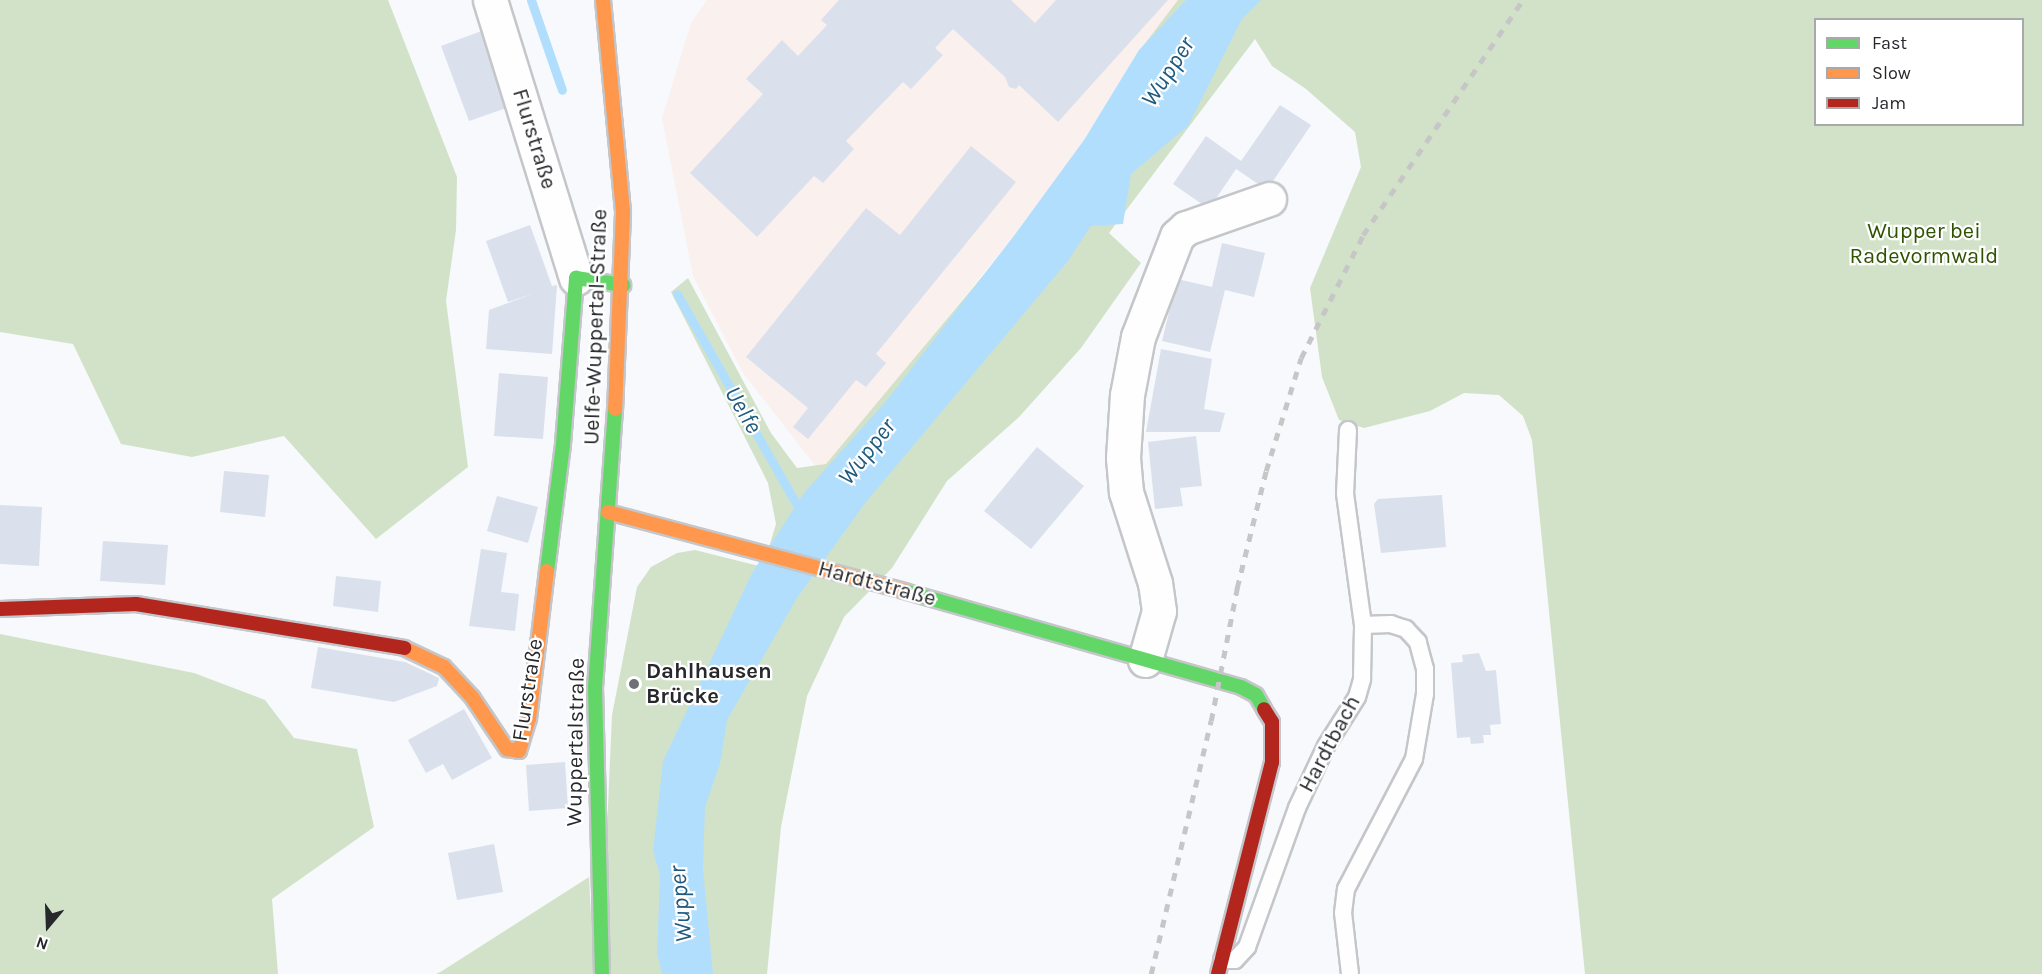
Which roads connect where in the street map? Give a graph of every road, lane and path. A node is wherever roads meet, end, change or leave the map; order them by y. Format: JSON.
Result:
{"nodes":[{"id":1,"x":490,"y":0,"type":"edge"},
{"id":2,"x":603,"y":0,"type":"edge"},
{"id":3,"x":1269,"y":199,"type":"dead end"},
{"id":4,"x":576,"y":278,"type":"junction"},
{"id":5,"x":622,"y":285,"type":"junction"},
{"id":6,"x":1348,"y":430,"type":"dead end"},
{"id":7,"x":608,"y":512,"type":"junction"},
{"id":8,"x":0,"y":609,"type":"edge"},
{"id":9,"x":1362,"y":625,"type":"junction"},
{"id":10,"x":1145,"y":660,"type":"junction"},
{"id":11,"x":1220,"y":967,"type":"edge"},
{"id":12,"x":602,"y":974,"type":"edge"},
{"id":13,"x":1350,"y":974,"type":"edge"}],
"edges":[{"from":1,"to":4,"type":"street","name":"Flurstraße"},
{"from":2,"to":5,"type":"main road","name":"Uelfe-Wuppertal-Straße"},
{"from":3,"to":10,"type":"street"},
{"from":4,"to":5,"type":"main road"},
{"from":4,"to":8,"type":"main road","name":"Flurstraße"},
{"from":5,"to":7,"type":"main road","name":"Uelfe-Wuppertal-Straße"},
{"from":6,"to":9,"type":"lane","name":"Hardtbach"},
{"from":7,"to":10,"type":"main road","name":"Hardtstraße"},
{"from":7,"to":12,"type":"main road","name":"Wuppertalstraße"},
{"from":9,"to":11,"type":"lane","name":"Hardtbach"},
{"from":9,"to":13,"type":"lane"},
{"from":10,"to":11,"type":"main road","name":"Hardtstraße"}]}
